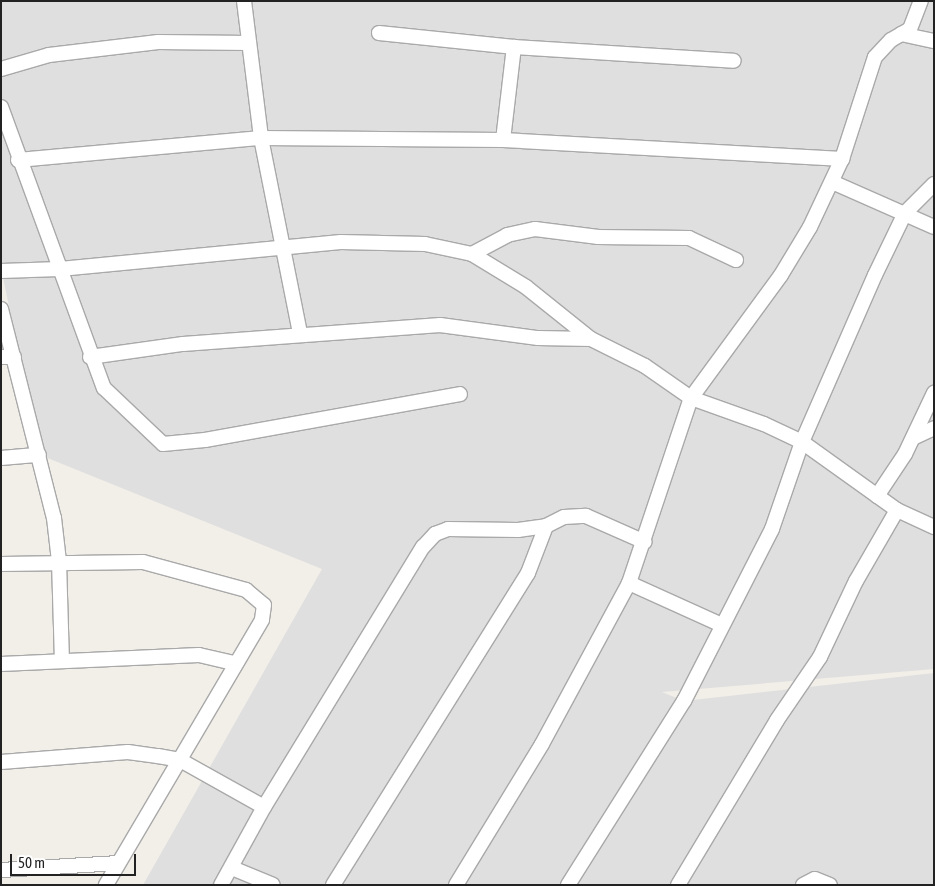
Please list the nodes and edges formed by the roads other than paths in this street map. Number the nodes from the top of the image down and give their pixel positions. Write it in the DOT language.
graph roads {
  1 [pos="244,1"];
  2 [pos="922,1"];
  3 [pos="378,33"];
  4 [pos="901,34"];
  5 [pos="934,41"];
  6 [pos="250,44"];
  7 [pos="514,47"];
  8 [pos="734,61"];
  9 [pos="1,69"];
  10 [pos="1,106"];
  11 [pos="261,138"];
  12 [pos="503,140"];
  13 [pos="842,159"];
  14 [pos="18,160"];
  15 [pos="832,182"];
  16 [pos="934,184"];
  17 [pos="905,213"];
  18 [pos="934,227"];
  19 [pos="280,247"];
  20 [pos="472,254"];
  21 [pos="736,260"];
  22 [pos="60,269"];
  23 [pos="1,271"];
  24 [pos="1,309"];
  25 [pos="300,334"];
  26 [pos="591,339"];
  27 [pos="8,357"];
  28 [pos="90,357"];
  29 [pos="934,393"];
  30 [pos="460,394"];
  31 [pos="691,398"];
  32 [pos="934,428"];
  33 [pos="914,438"];
  34 [pos="802,442"];
  35 [pos="39,455"];
  36 [pos="1,458"];
  37 [pos="877,496"];
  38 [pos="897,510"];
  39 [pos="546,526"];
  40 [pos="934,527"];
  41 [pos="645,542"];
  42 [pos="59,561"];
  43 [pos="1,564"];
  44 [pos="629,583"];
  45 [pos="720,624"];
  46 [pos="62,660"];
  47 [pos="234,663"];
  48 [pos="1,664"];
  49 [pos="180,760"];
  50 [pos="1,762"];
  51 [pos="264,807"];
  52 [pos="118,863"];
  53 [pos="232,868"];
  54 [pos="1,870"];
  55 [pos="106,885"];
  56 [pos="221,885"];
  57 [pos="273,885"];
  58 [pos="333,885"];
  59 [pos="456,885"];
  60 [pos="568,885"];
  61 [pos="678,885"];
  62 [pos="803,885"];
  63 [pos="830,885"];
  1 -- 6 [label="street"];
  2 -- 4 [label="street"];
  3 -- 7 [label="street"];
  4 -- 5 [label="street"];
  4 -- 13 [label="street"];
  6 -- 9 [label="street"];
  6 -- 11 [label="street"];
  7 -- 8 [label="street"];
  7 -- 12 [label="street"];
  10 -- 14 [label="street"];
  11 -- 12 [label="street"];
  11 -- 14 [label="street"];
  11 -- 19 [label="street"];
  12 -- 13 [label="street"];
  13 -- 15 [label="street"];
  14 -- 22 [label="street"];
  15 -- 17 [label="street"];
  15 -- 31 [label="street"];
  16 -- 17 [label="street"];
  17 -- 18 [label="street"];
  17 -- 34 [label="street"];
  19 -- 20 [label="street"];
  19 -- 22 [label="street"];
  19 -- 25 [label="street"];
  20 -- 21 [label="street"];
  20 -- 26 [label="street"];
  22 -- 23 [label="street"];
  22 -- 28 [label="street"];
  24 -- 27 [label="street"];
  25 -- 26 [label="street"];
  25 -- 28 [label="street"];
  26 -- 31 [label="street"];
  27 -- 35 [label="street"];
  28 -- 30 [label="street"];
  29 -- 33 [label="street"];
  31 -- 34 [label="street"];
  31 -- 41 [label="street"];
  32 -- 33 [label="street"];
  33 -- 37 [label="street"];
  34 -- 37 [label="street"];
  34 -- 45 [label="street"];
  35 -- 36 [label="street"];
  35 -- 42 [label="street"];
  37 -- 38 [label="street"];
  38 -- 40 [label="street"];
  38 -- 61 [label="street"];
  39 -- 41 [label="street"];
  39 -- 51 [label="street"];
  39 -- 58 [label="street"];
  41 -- 44 [label="street"];
  42 -- 43 [label="street"];
  42 -- 46 [label="street"];
  42 -- 47 [label="street"];
  44 -- 45 [label="street"];
  44 -- 59 [label="street"];
  45 -- 60 [label="street"];
  46 -- 47 [label="street"];
  46 -- 48 [label="street"];
  47 -- 49 [label="street"];
  49 -- 50 [label="street"];
  49 -- 51 [label="street"];
  49 -- 52 [label="street"];
  51 -- 53 [label="street"];
  52 -- 54 [label="street"];
  52 -- 55 [label="street"];
  53 -- 56 [label="street"];
  53 -- 57 [label="street"];
  62 -- 63 [label="street"];
}
